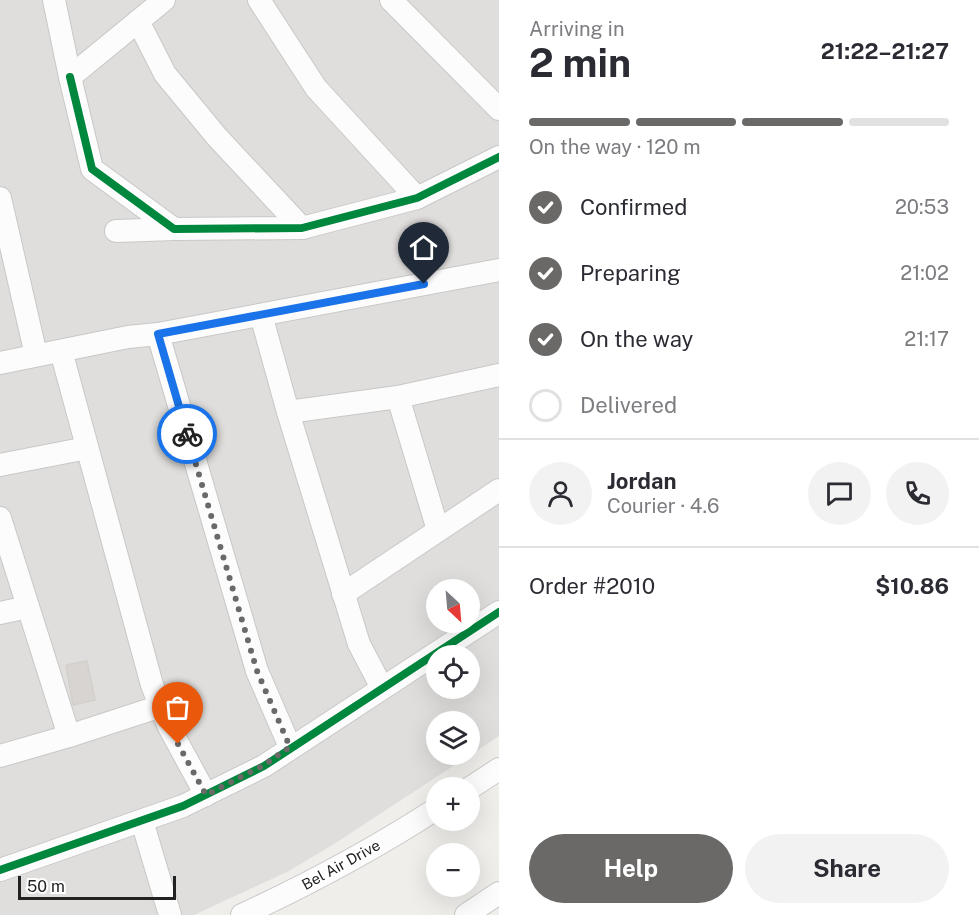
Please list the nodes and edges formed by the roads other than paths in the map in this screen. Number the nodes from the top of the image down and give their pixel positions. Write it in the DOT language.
graph roads {
  1 [pos="54,0"];
  2 [pos="164,0"];
  3 [pos="259,0"];
  4 [pos="391,0"];
  5 [pos="138,21"];
  6 [pos="70,77"];
  7 [pos="499,109"];
  8 [pos="499,158"];
  9 [pos="0,198"];
  10 [pos="417,198"];
  11 [pos="302,228"];
  12 [pos="174,229"];
  13 [pos="116,231"];
  14 [pos="7,254"];
  15 [pos="499,270"];
  16 [pos="261,315"];
  17 [pos="158,334"];
  18 [pos="61,351"];
  19 [pos="36,356"];
  20 [pos="0,363"];
  21 [pos="499,375"];
  22 [pos="398,397"];
  23 [pos="288,412"];
  24 [pos="87,448"];
  25 [pos="0,465"];
  26 [pos="499,490"];
  27 [pos="0,518"];
  28 [pos="438,530"];
  29 [pos="343,594"];
  30 [pos="28,607"];
  31 [pos="499,612"];
  32 [pos="0,613"];
  33 [pos="382,688"];
  34 [pos="161,706"];
  35 [pos="69,736"];
  36 [pos="290,747"];
  37 [pos="0,756"];
  38 [pos="499,769"];
  39 [pos="480,781"];
  40 [pos="206,795"];
  41 [pos="426,815"];
  42 [pos="142,821"];
  43 [pos="0,870"];
  44 [pos="499,893"];
  45 [pos="170,915"];
  46 [pos="242,915"];
  47 [pos="466,915"];
  1 -- 6 [label="street"];
  2 -- 5 [label="street"];
  3 -- 10 [label="street"];
  4 -- 7 [label="street"];
  5 -- 6 [label="street"];
  5 -- 11 [label="street"];
  6 -- 12 [label="street"];
  8 -- 10 [label="street"];
  9 -- 14 [label="street"];
  10 -- 11 [label="street"];
  11 -- 12 [label="street"];
  12 -- 13 [label="street"];
  14 -- 19 [label="street"];
  15 -- 16 [label="street"];
  16 -- 17 [label="street"];
  16 -- 23 [label="street"];
  17 -- 18 [label="street"];
  17 -- 36 [label="street"];
  18 -- 19 [label="street"];
  18 -- 24 [label="street"];
  19 -- 20 [label="street"];
  21 -- 22 [label="street"];
  22 -- 23 [label="street"];
  22 -- 28 [label="street"];
  23 -- 29 [label="street"];
  24 -- 25 [label="street"];
  24 -- 34 [label="street"];
  26 -- 28 [label="street"];
  27 -- 30 [label="street"];
  28 -- 29 [label="street"];
  29 -- 33 [label="street"];
  30 -- 32 [label="street"];
  30 -- 35 [label="street"];
  31 -- 33 [label="street"];
  33 -- 36 [label="street"];
  34 -- 35 [label="street"];
  34 -- 40 [label="street"];
  35 -- 37 [label="street"];
  36 -- 40 [label="street"];
  38 -- 39 [label="street"];
  40 -- 42 [label="street"];
  41 -- 46 [label="street, Bel Air Drive"];
  42 -- 43 [label="street"];
  42 -- 45 [label="street"];
  44 -- 47 [label="street"];
}
